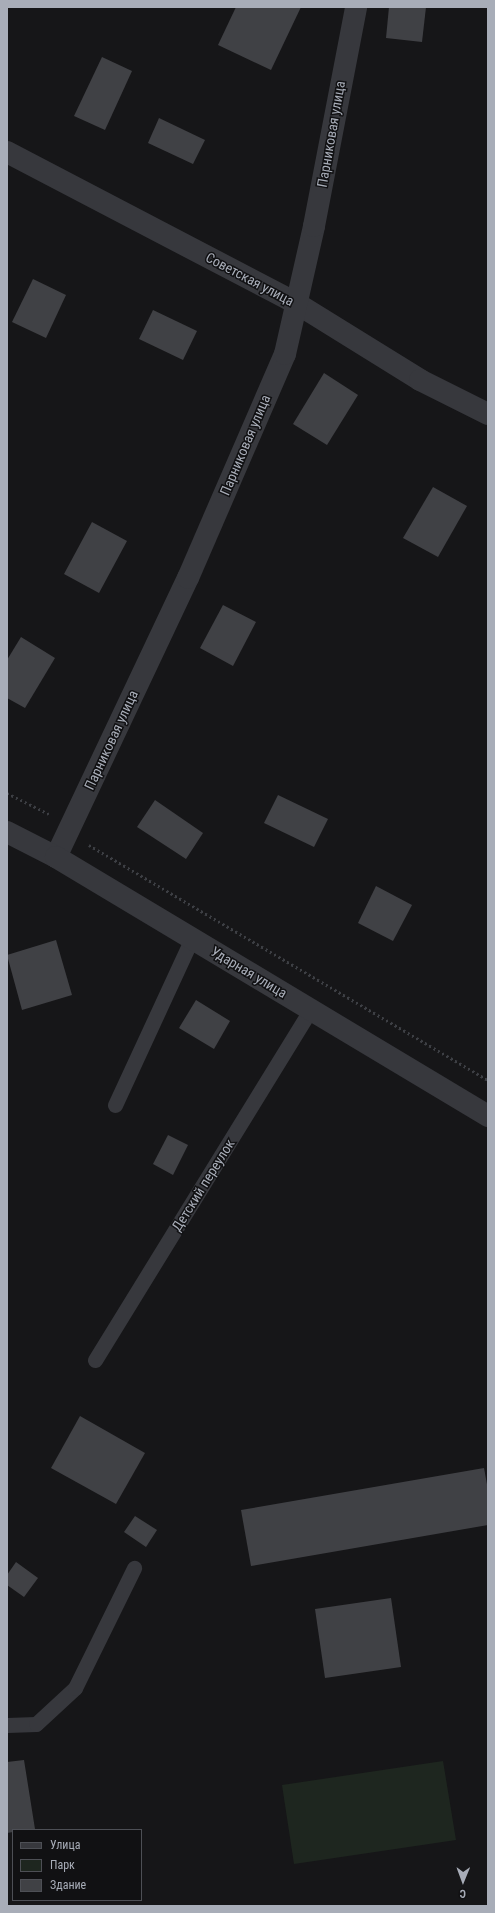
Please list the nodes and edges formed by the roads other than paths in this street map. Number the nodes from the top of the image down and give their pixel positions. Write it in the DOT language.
graph roads {
  1 [pos="356,7"];
  2 [pos="7,152"];
  3 [pos="296,303"];
  4 [pos="488,414"];
  5 [pos="7,832"];
  6 [pos="56,857"];
  7 [pos="192,938"];
  8 [pos="312,1009"];
  9 [pos="115,1105"];
  10 [pos="488,1116"];
  11 [pos="95,1360"];
  12 [pos="134,1568"];
  13 [pos="7,1725"];
  1 -- 3 [label="street, Парниковая улица"];
  2 -- 3 [label="street, Советская улица"];
  3 -- 4 [label="street, Советская улица"];
  3 -- 6 [label="street, Парниковая улица"];
  5 -- 6 [label="street, Ударная улица"];
  6 -- 7 [label="street, Ударная улица"];
  7 -- 8 [label="street, Ударная улица"];
  7 -- 9 [label="lane"];
  8 -- 10 [label="street, Ударная улица"];
  8 -- 11 [label="lane, Детский переулок"];
  12 -- 13 [label="lane"];
}
